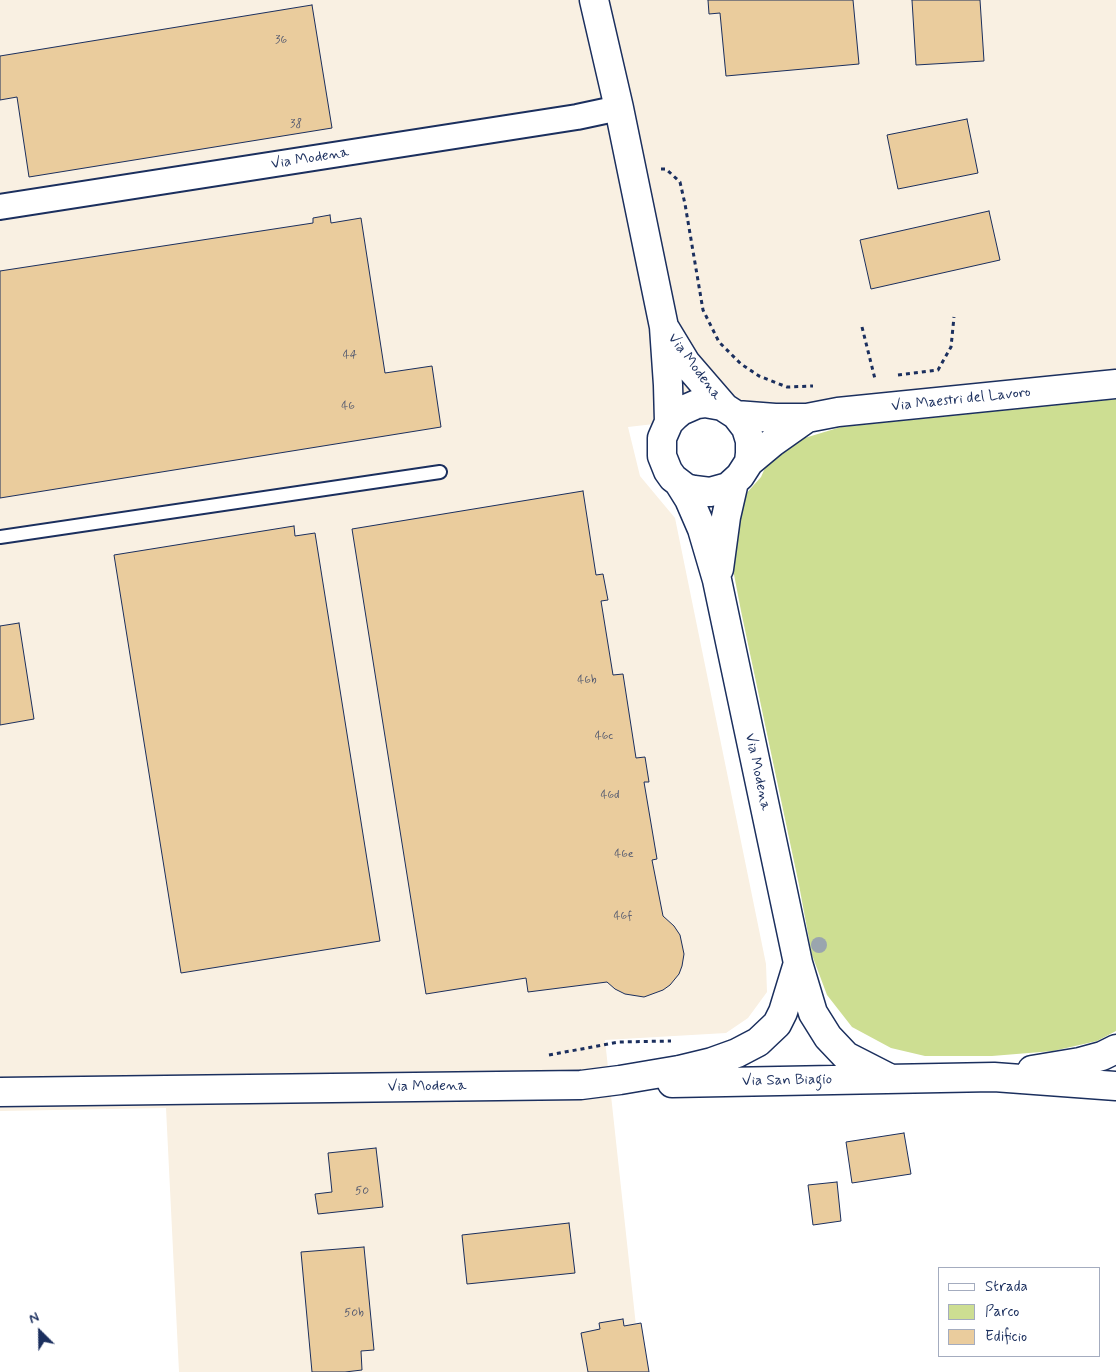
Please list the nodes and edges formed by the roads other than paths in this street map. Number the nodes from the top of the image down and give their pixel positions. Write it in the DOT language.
graph roads {
  1 [pos="594,0"];
  2 [pos="619,108"];
  3 [pos="0,207"];
  4 [pos="664,327"];
  5 [pos="1116,384"];
  6 [pos="730,411"];
  7 [pos="807,418"];
  8 [pos="669,422"];
  9 [pos="440,472"];
  10 [pos="741,472"];
  11 [pos="679,483"];
  12 [pos="0,537"];
  13 [pos="717,580"];
  14 [pos="798,963"];
  15 [pos="1116,1049"];
  16 [pos="994,1077"];
  17 [pos="891,1079"];
  18 [pos="580,1085"];
  19 [pos="1116,1086"];
  20 [pos="0,1092"];
  1 -- 2 [label="street, Via Modena"];
  2 -- 3 [label="street, Via Modena"];
  2 -- 4 [label="street, Via Modena"];
  4 -- 6 [label="street, Via Modena"];
  4 -- 8 [label="street, Via Modena"];
  5 -- 7 [label="street, Via Maestri del Lavoro"];
  6 -- 7 [label="street, Via Maestri del Lavoro"];
  6 -- 8 [label="street, Via Modena"];
  6 -- 10 [label="street, Via Modena"];
  7 -- 10 [label="street, Via Maestri del Lavoro"];
  8 -- 11 [label="street, Via Modena"];
  9 -- 12 [label="lane"];
  10 -- 11 [label="street"];
  10 -- 13 [label="street, Via Modena"];
  11 -- 13 [label="street, Via Modena"];
  13 -- 14 [label="street, Via Modena"];
  14 -- 17 [label="street, Via Modena"];
  14 -- 18 [label="street, Via Modena"];
  15 -- 16 [label="street, Via San Biagio"];
  16 -- 17 [label="street, Via San Biagio"];
  16 -- 19 [label="street, Via San Biagio"];
  17 -- 18 [label="street, Via San Biagio"];
  18 -- 20 [label="street, Via Modena"];
}
